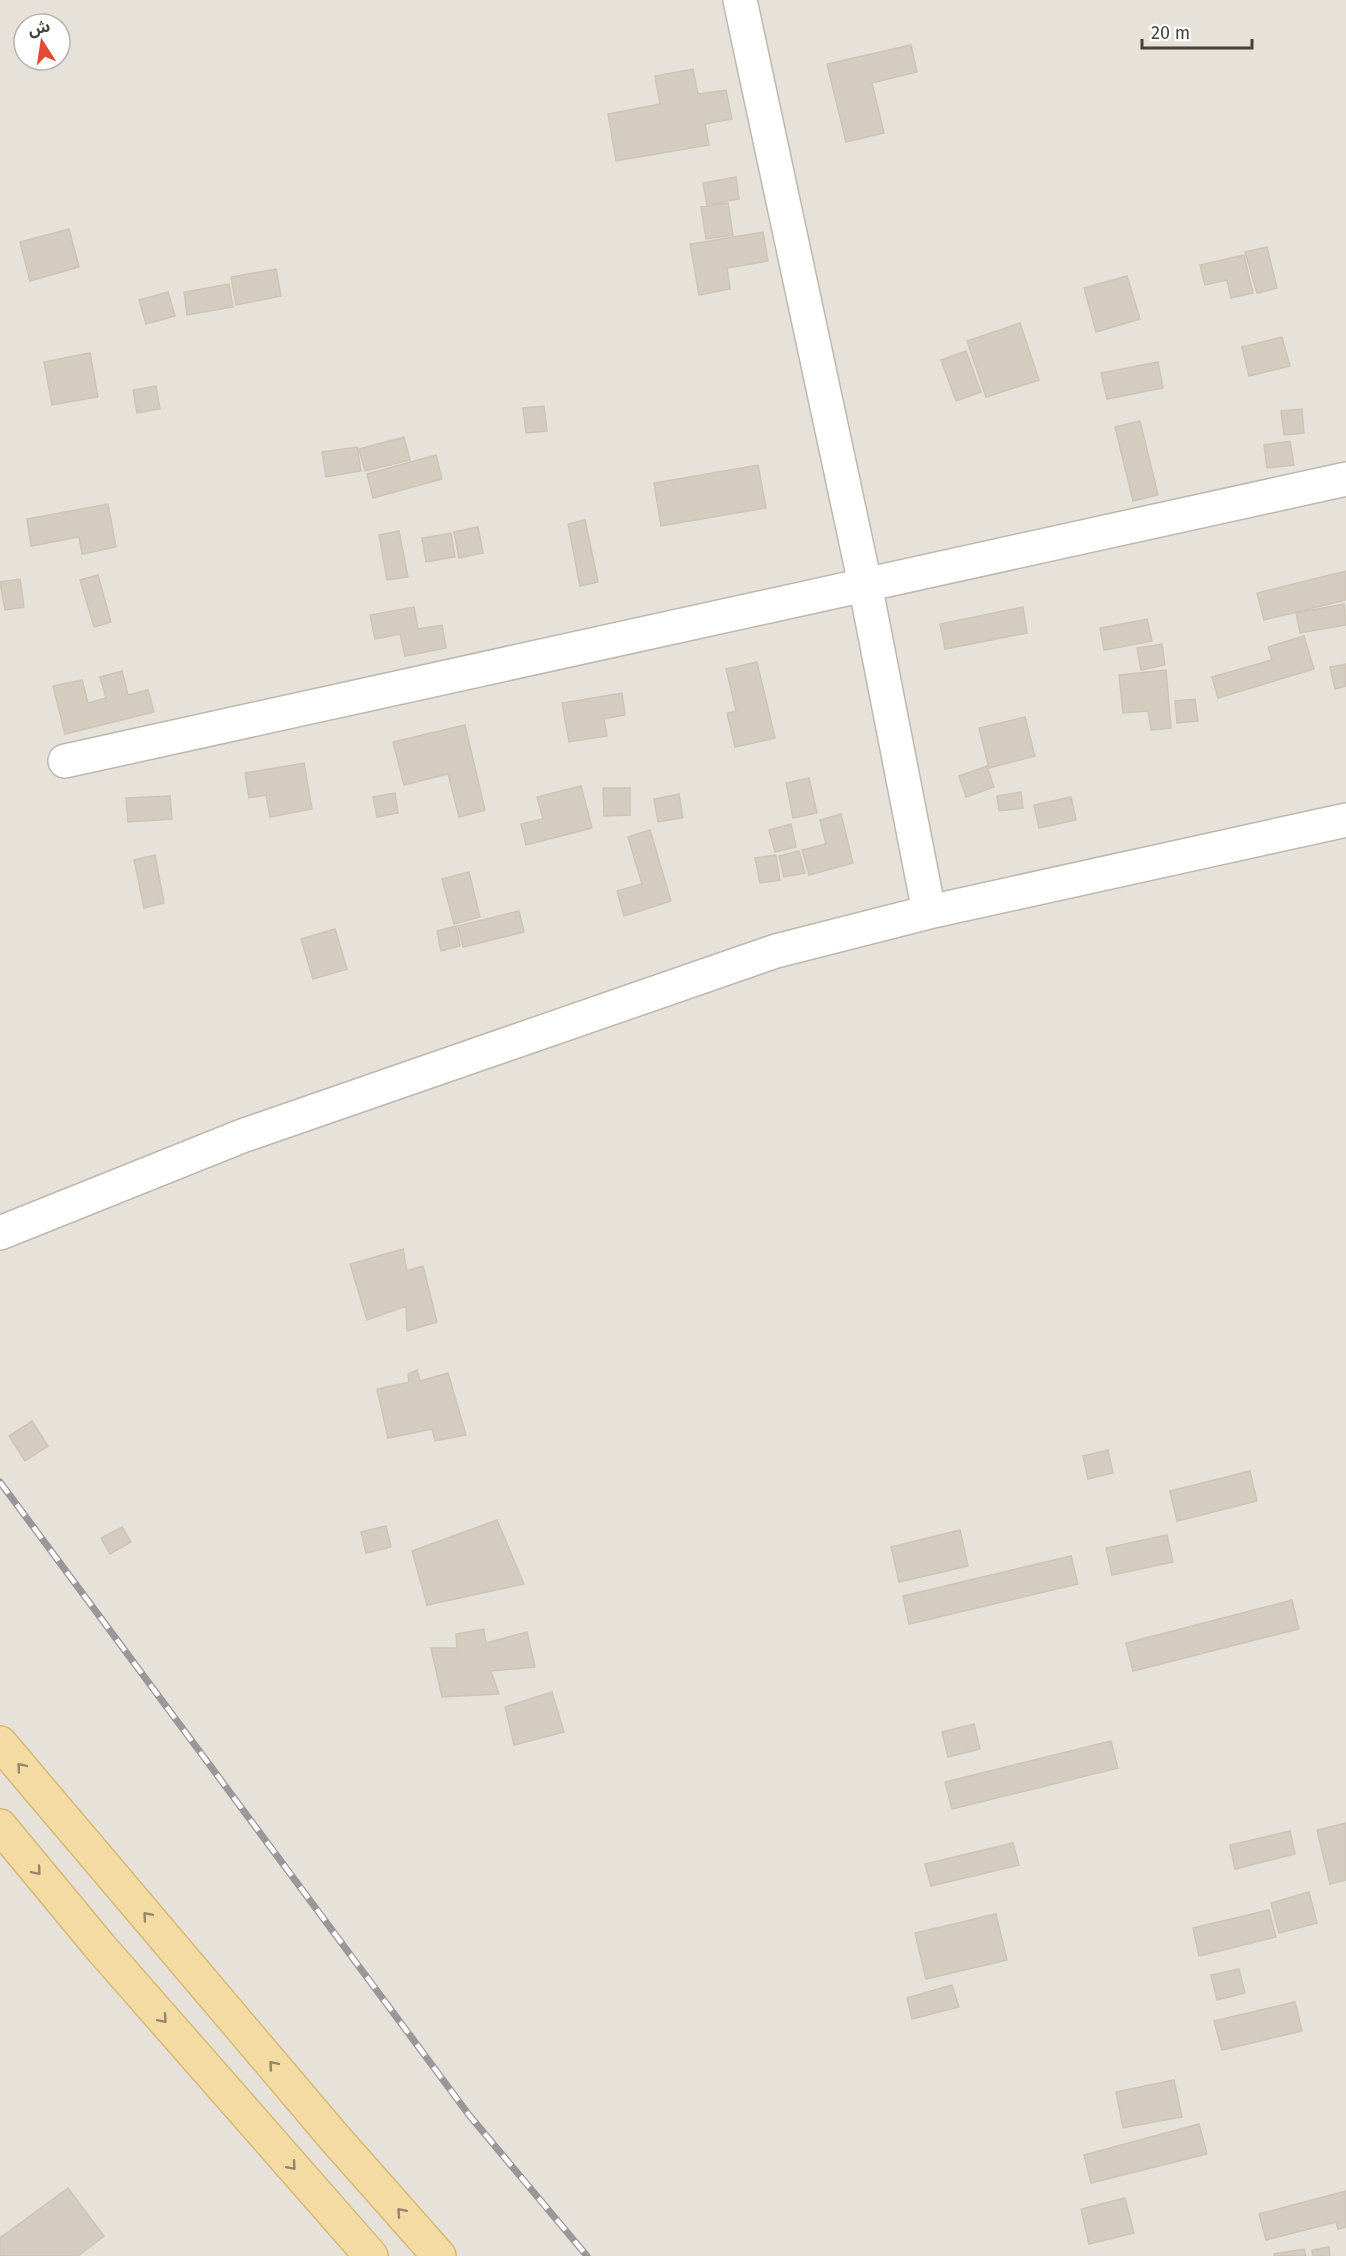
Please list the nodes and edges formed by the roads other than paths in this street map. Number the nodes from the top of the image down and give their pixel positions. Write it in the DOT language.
graph roads {
  1 [pos="740,0"];
  2 [pos="1346,479"];
  3 [pos="865,584"];
  4 [pos="65,761"];
  5 [pos="1346,820"];
  6 [pos="929,912"];
  7 [pos="0,1233"];
  8 [pos="0,1743"];
  9 [pos="0,1826"];
  10 [pos="371,2256"];
  11 [pos="440,2256"];
  1 -- 3 [label="street"];
  2 -- 3 [label="street"];
  3 -- 4 [label="street"];
  3 -- 6 [label="street"];
  5 -- 6 [label="street"];
  6 -- 7 [label="street"];
  11 -- 8 [label="main road, one-way"];
  9 -- 10 [label="main road, one-way"];
}
